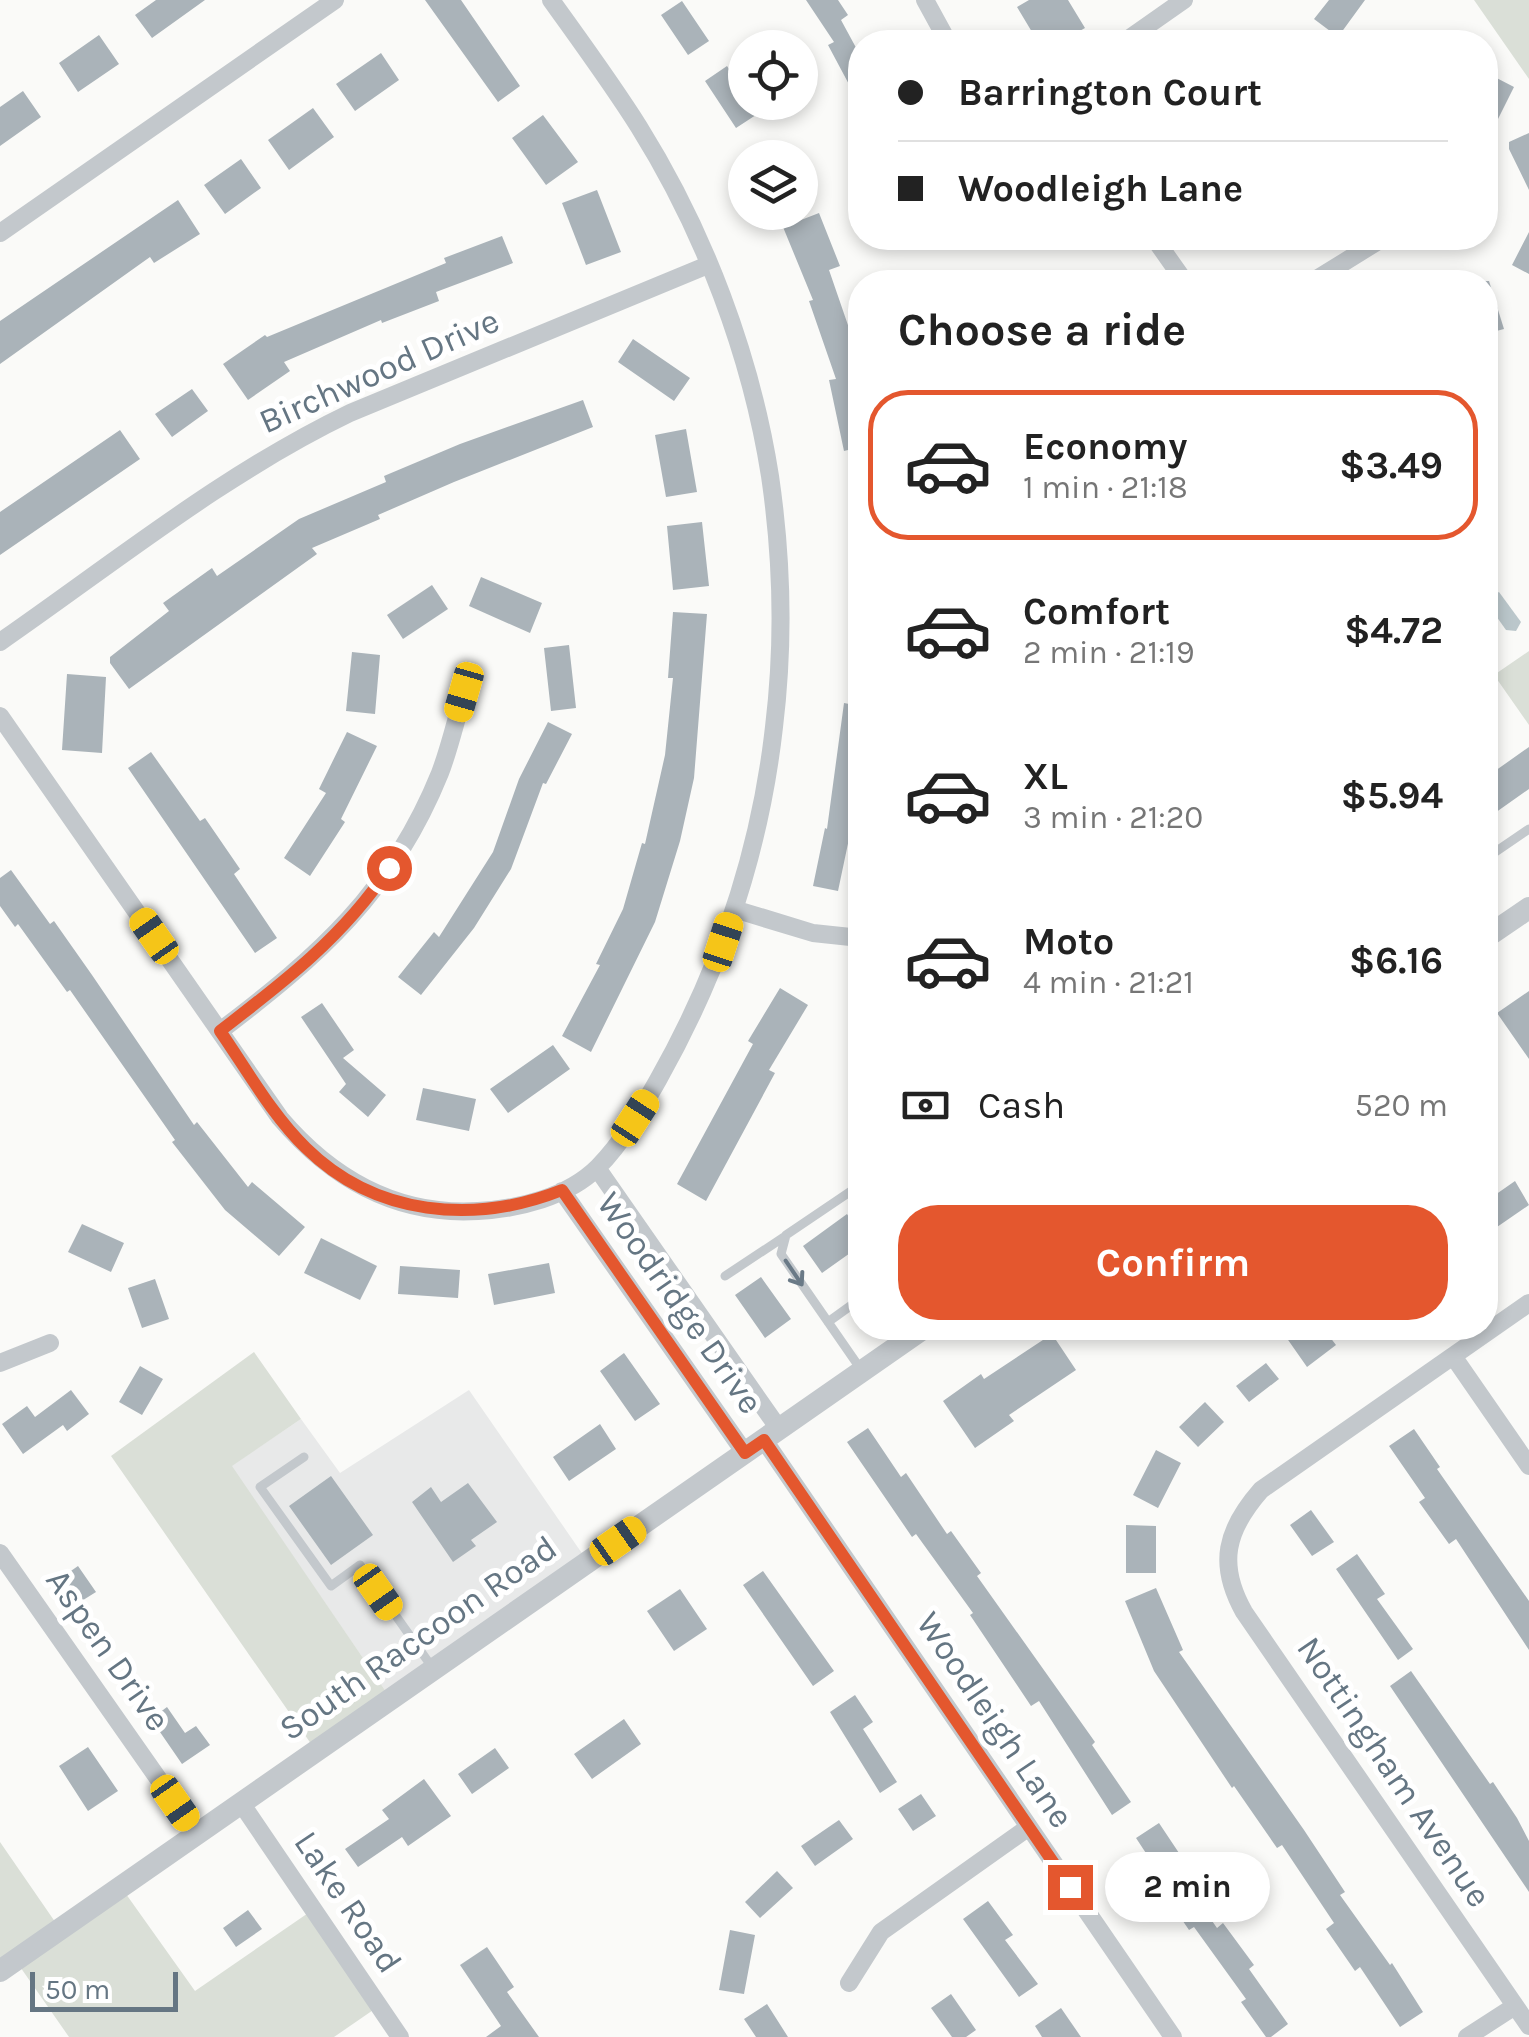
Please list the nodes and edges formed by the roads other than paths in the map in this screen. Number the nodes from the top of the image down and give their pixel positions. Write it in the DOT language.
graph roads {
  1 [pos="334,0"];
  2 [pos="551,0"];
  3 [pos="925,0"];
  4 [pos="1184,0"];
  5 [pos="941,30"];
  6 [pos="1141,30"];
  7 [pos="0,233"];
  8 [pos="1364,250"];
  9 [pos="708,265"];
  10 [pos="1331,270"];
  11 [pos="0,642"];
  12 [pos="464,692"];
  13 [pos="0,716"];
  14 [pos="1529,828"];
  15 [pos="1498,850"];
  16 [pos="1529,908"];
  17 [pos="734,909"];
  18 [pos="1498,929"];
  19 [pos="848,937"];
  20 [pos="220,1031"];
  21 [pos="596,1168"];
  22 [pos="562,1190"];
  23 [pos="848,1193"];
  24 [pos="786,1235"];
  25 [pos="726,1276"];
  26 [pos="1529,1302"];
  27 [pos="848,1308"];
  28 [pos="828,1322"];
  29 [pos="1498,1324"];
  30 [pos="907,1340"];
  31 [pos="1476,1340"];
  32 [pos="50,1343"];
  33 [pos="1453,1356"];
  34 [pos="0,1363"];
  35 [pos="862,1371"];
  36 [pos="763,1441"];
  37 [pos="304,1457"];
  38 [pos="1529,1466"];
  39 [pos="0,1553"];
  40 [pos="434,1670"];
  41 [pos="242,1803"];
  42 [pos="1029,1827"];
  43 [pos="197,1834"];
  44 [pos="0,1971"];
  45 [pos="849,1982"];
  46 [pos="1515,2006"];
  47 [pos="1529,2026"];
  48 [pos="400,2037"];
  49 [pos="1173,2037"];
  50 [pos="1467,2037"];
  1 -- 7 [label="street"];
  2 -- 9 [label="street, Woodridge Drive"];
  3 -- 5 [label="street"];
  4 -- 6 [label="street"];
  8 -- 10 [label="street"];
  9 -- 11 [label="street, Birchwood Drive"];
  9 -- 17 [label="street, Woodridge Drive"];
  12 -- 20 [label="street"];
  13 -- 20 [label="street"];
  14 -- 15 [label="lane"];
  16 -- 18 [label="street"];
  17 -- 19 [label="street"];
  17 -- 21 [label="street, Woodridge Drive"];
  20 -- 22 [label="street"];
  21 -- 22 [label="street"];
  21 -- 36 [label="street, Woodridge Drive"];
  22 -- 36 [label="street, Woodridge Drive"];
  23 -- 24 [label="lane"];
  24 -- 25 [label="lane"];
  24 -- 28 [label="lane, one-way"];
  26 -- 29 [label="street"];
  27 -- 28 [label="lane"];
  28 -- 35 [label="lane"];
  30 -- 35 [label="street, South Raccoon Road"];
  31 -- 33 [label="street"];
  32 -- 34 [label="street"];
  33 -- 38 [label="street"];
  33 -- 46 [label="street, Nottingham Avenue"];
  35 -- 36 [label="street, South Raccoon Road"];
  36 -- 40 [label="street, South Raccoon Road"];
  36 -- 42 [label="street, Woodleigh Lane"];
  37 -- 40 [label="lane"];
  39 -- 43 [label="street, Aspen Drive"];
  40 -- 41 [label="street, South Raccoon Road"];
  41 -- 43 [label="street, South Raccoon Road"];
  41 -- 48 [label="street, Lake Road"];
  42 -- 45 [label="street"];
  42 -- 49 [label="street, Woodleigh Lane"];
  43 -- 44 [label="street, South Raccoon Road"];
  46 -- 47 [label="street, Nottingham Avenue"];
  46 -- 50 [label="street"];
}
